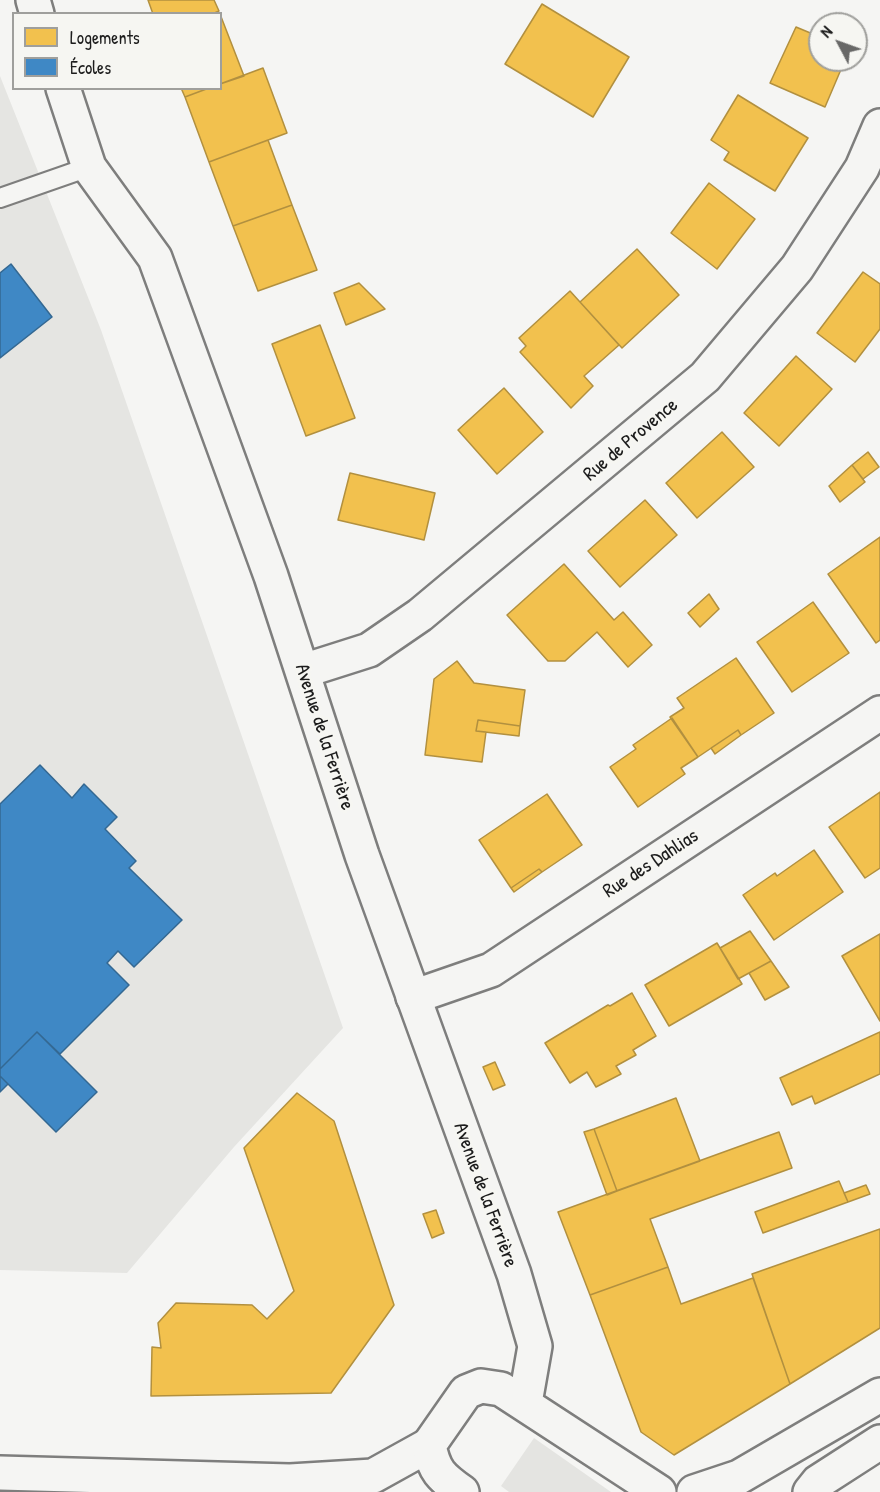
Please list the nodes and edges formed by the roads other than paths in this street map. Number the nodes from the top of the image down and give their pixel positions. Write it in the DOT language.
graph roads {
  1 [pos="64,90"];
  2 [pos="880,126"];
  3 [pos="89,167"];
  4 [pos="0,198"];
  5 [pos="303,671"];
  6 [pos="880,713"];
  7 [pos="413,997"];
  8 [pos="880,1395"];
  9 [pos="525,1403"];
  10 [pos="880,1442"];
  11 [pos="429,1445"];
  12 [pos="0,1473"];
  13 [pos="462,1492"];
  14 [pos="659,1492"];
  15 [pos="694,1492"];
  16 [pos="810,1492"];
  1 -- 3 [label="street, Avenue de la Ferrière"];
  2 -- 5 [label="street, Rue de Provence"];
  3 -- 4 [label="lane"];
  3 -- 5 [label="street, Avenue de la Ferrière"];
  5 -- 7 [label="street, Avenue de la Ferrière"];
  6 -- 7 [label="street, Rue des Dahlias"];
  7 -- 9 [label="street, Avenue de la Ferrière"];
  8 -- 15 [label="street"];
  9 -- 11 [label="street"];
  9 -- 14 [label="street"];
  10 -- 16 [label="street"];
  11 -- 12 [label="street"];
  11 -- 13 [label="street"];
}
